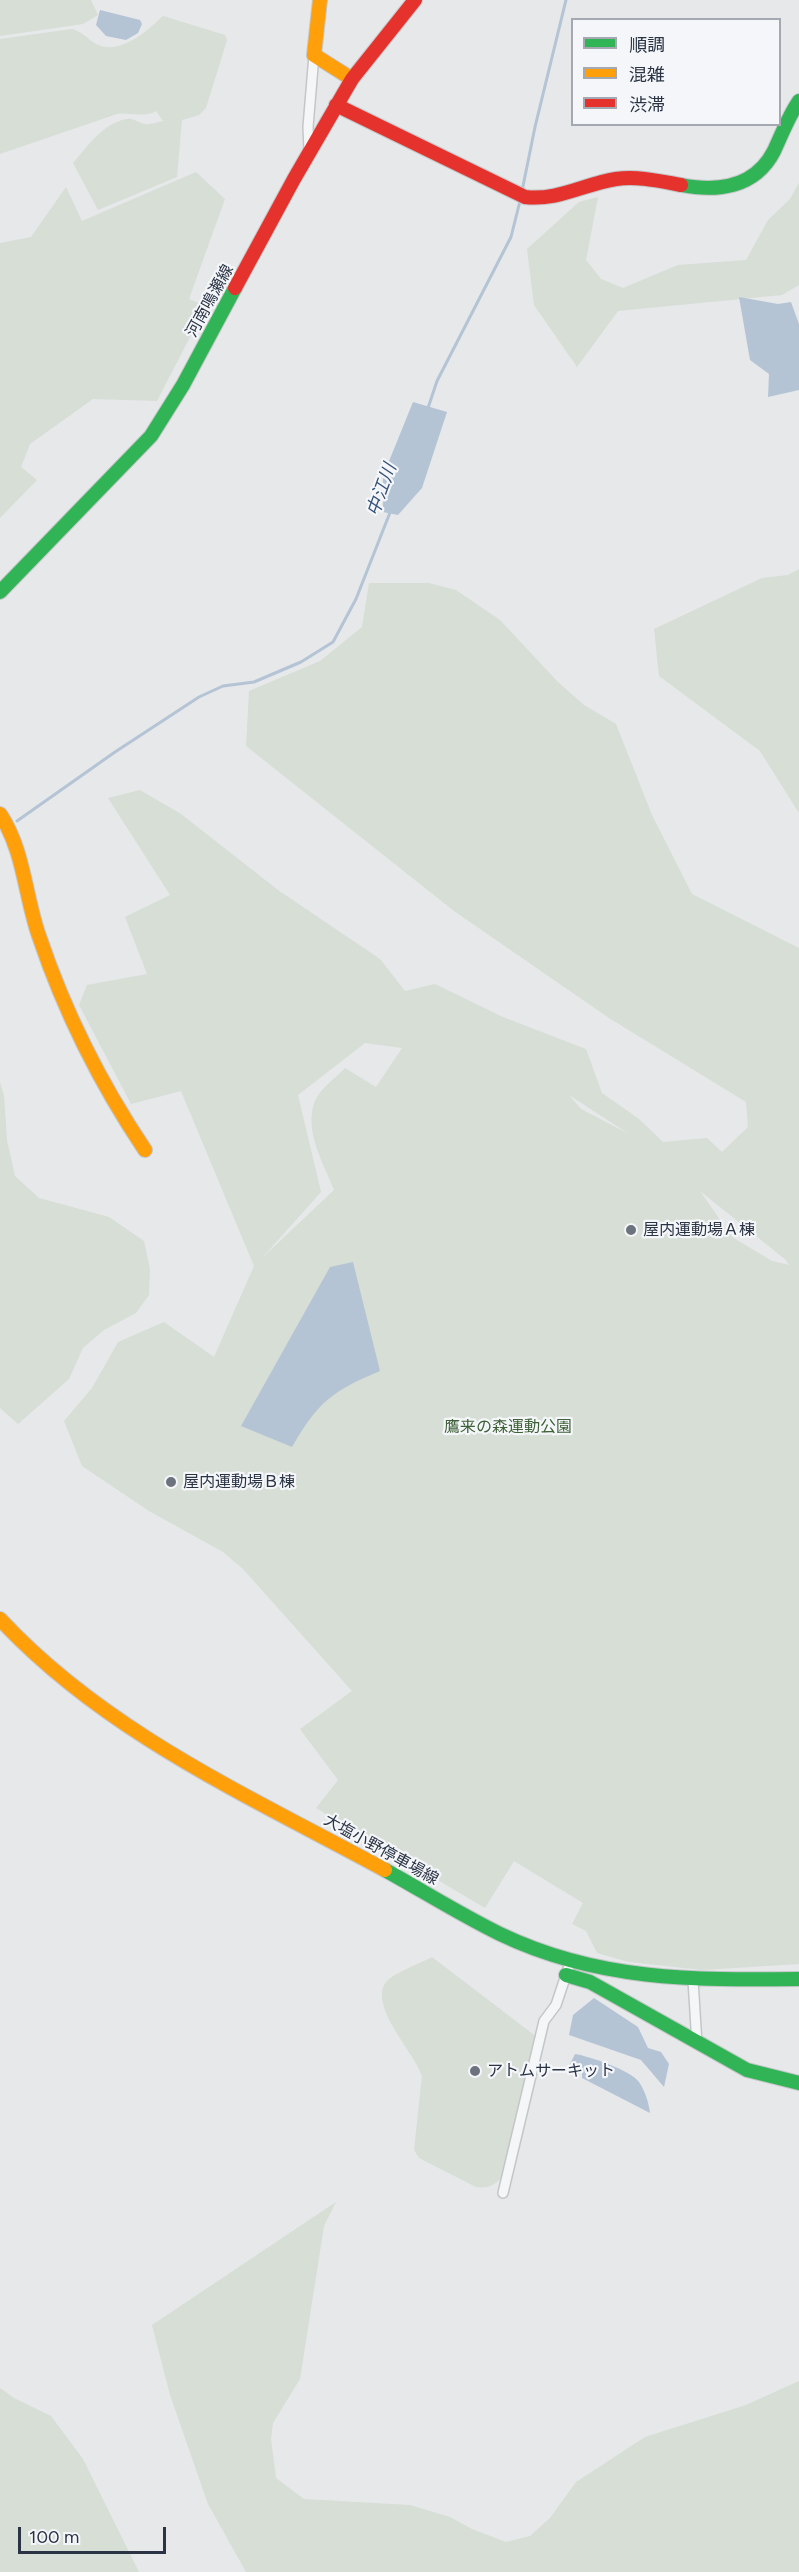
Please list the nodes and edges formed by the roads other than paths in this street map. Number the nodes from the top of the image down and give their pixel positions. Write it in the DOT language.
graph roads {
  1 [pos="320,0"];
  2 [pos="415,0"];
  3 [pos="314,55"];
  4 [pos="352,79"];
  5 [pos="799,101"];
  6 [pos="336,105"];
  7 [pos="309,152"];
  8 [pos="0,592"];
  9 [pos="0,814"];
  10 [pos="145,1150"];
  11 [pos="0,1618"];
  12 [pos="571,1960"];
  13 [pos="566,1975"];
  14 [pos="799,1979"];
  15 [pos="693,1980"];
  16 [pos="697,2044"];
  17 [pos="799,2083"];
  18 [pos="503,2193"];
  1 -- 3 [label="main road"];
  2 -- 4 [label="main road, 河南鳴瀬線"];
  3 -- 4 [label="main road"];
  3 -- 7 [label="street"];
  4 -- 6 [label="main road, 河南鳴瀬線"];
  5 -- 6 [label="main road"];
  6 -- 7 [label="main road, 河南鳴瀬線"];
  7 -- 8 [label="main road, 河南鳴瀬線"];
  9 -- 10 [label="main road"];
  11 -- 12 [label="main road, 大塩小野停車場線"];
  12 -- 13 [label="street"];
  12 -- 15 [label="main road, 大塩小野停車場線"];
  13 -- 16 [label="main road"];
  13 -- 18 [label="street"];
  14 -- 15 [label="main road, 大塩小野停車場線"];
  15 -- 16 [label="street"];
  16 -- 17 [label="main road"];
}
